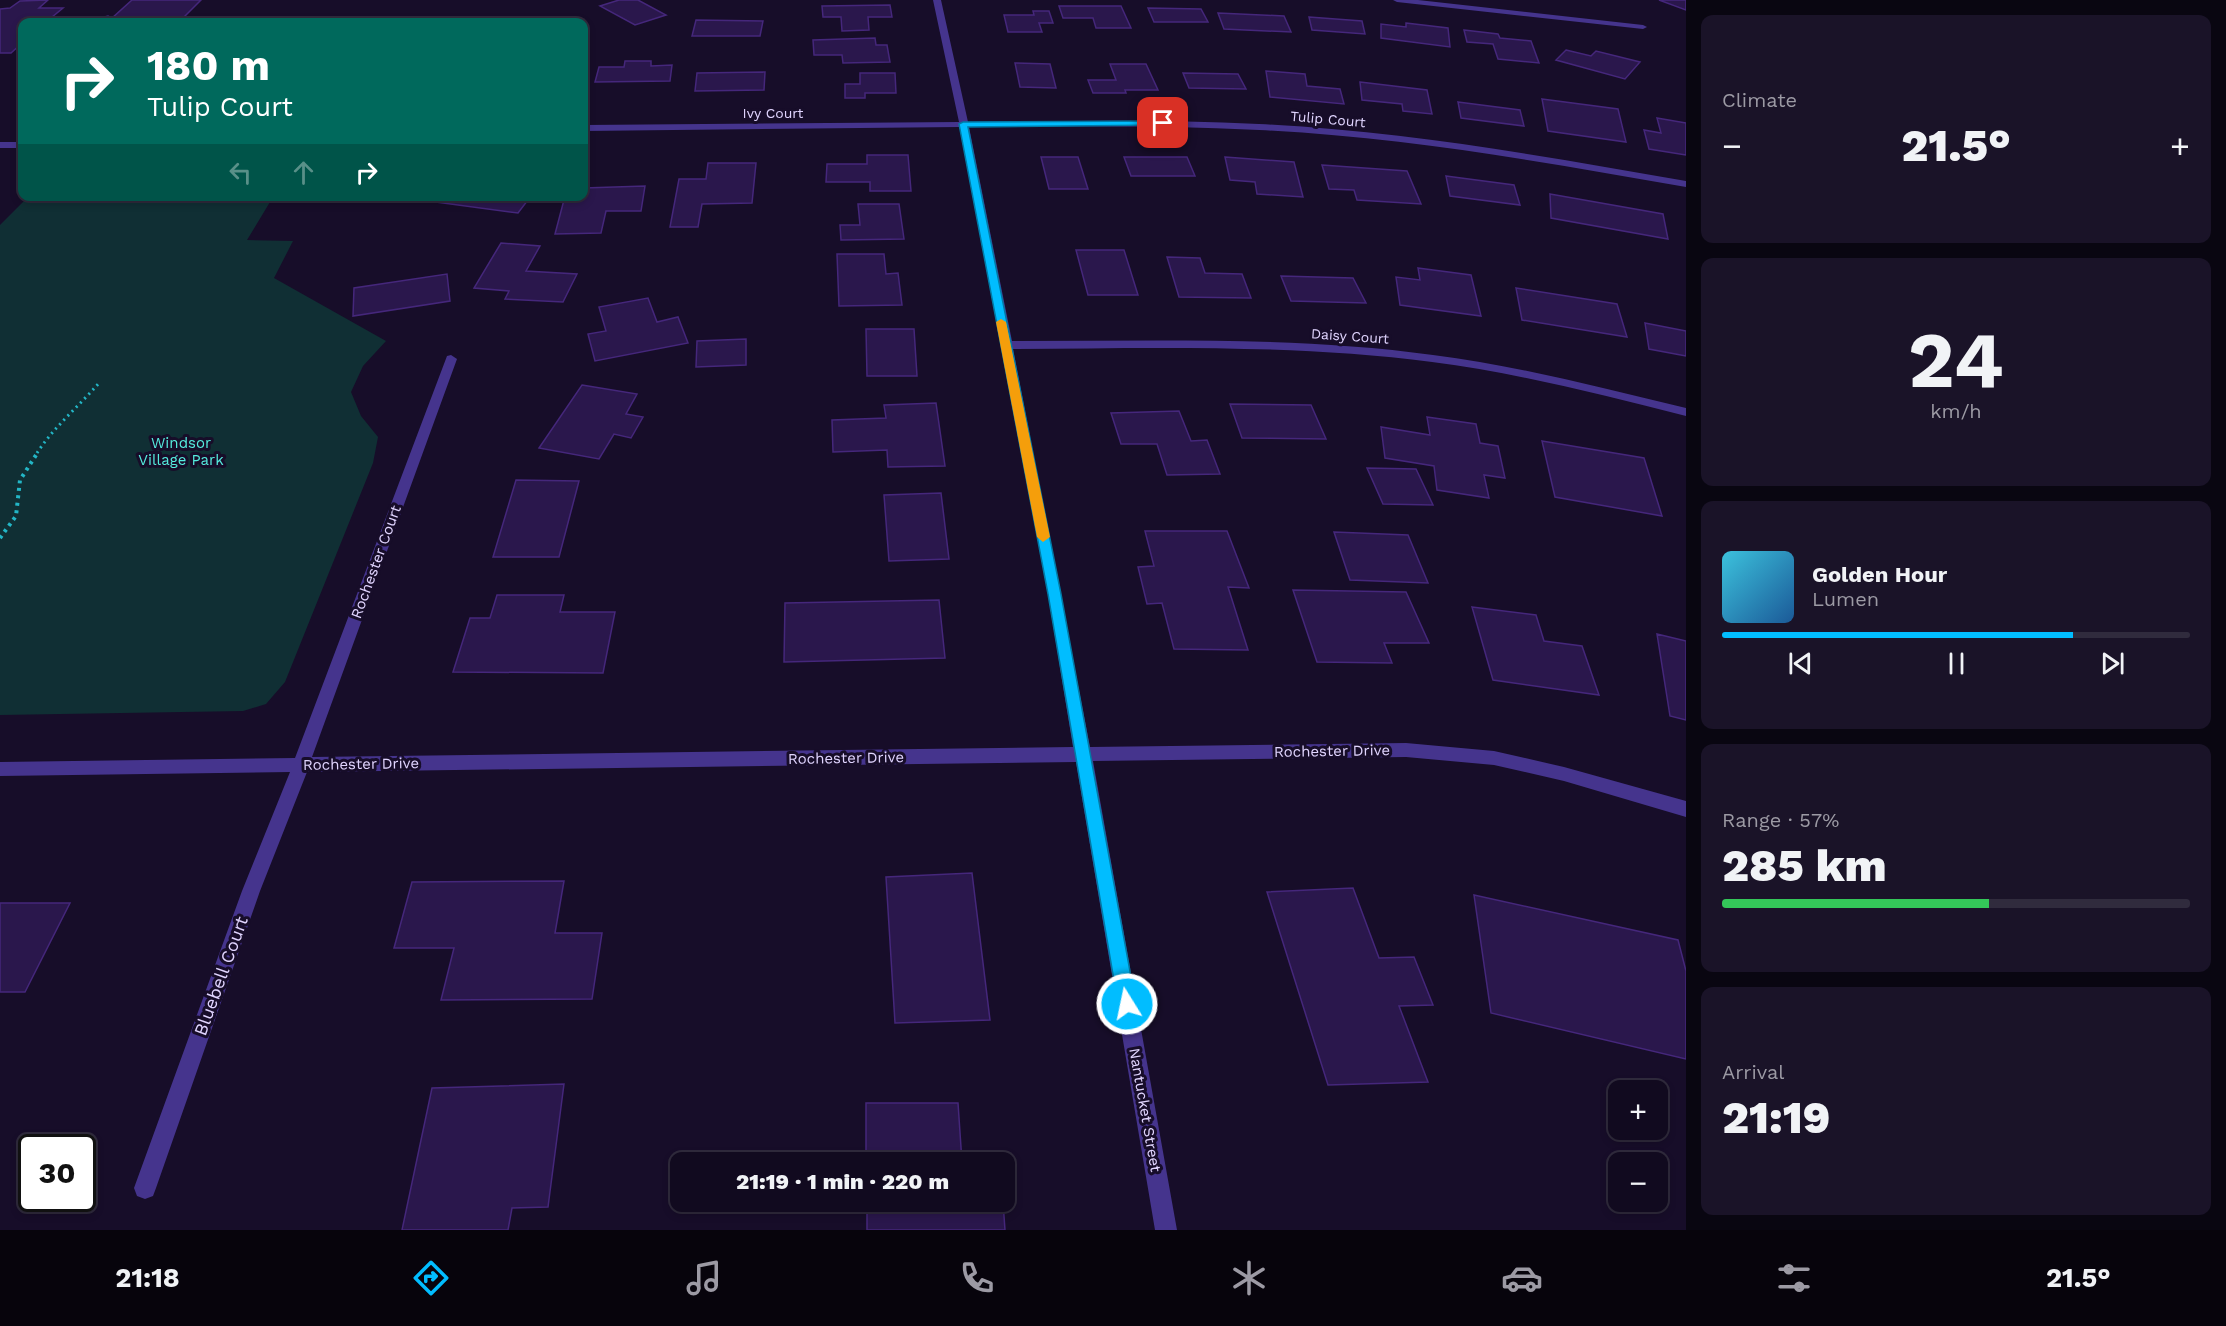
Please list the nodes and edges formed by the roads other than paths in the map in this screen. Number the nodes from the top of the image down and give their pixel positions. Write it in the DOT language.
graph roads {
  1 [pos="938,0"];
  2 [pos="1398,0"];
  3 [pos="1643,27"];
  4 [pos="963,124"];
  5 [pos="588,128"];
  6 [pos="18,144"];
  7 [pos="0,145"];
  8 [pos="1686,184"];
  9 [pos="1005,345"];
  10 [pos="452,359"];
  11 [pos="1686,412"];
  12 [pos="1083,754"];
  13 [pos="301,765"];
  14 [pos="0,769"];
  15 [pos="1686,809"];
  16 [pos="145,1188"];
  17 [pos="1166,1230"];
  1 -- 4 [label="street, Nantucket Street"];
  2 -- 3 [label="street"];
  4 -- 5 [label="street, Ivy Court"];
  4 -- 8 [label="street, Tulip Court"];
  4 -- 9 [label="street, Nantucket Street"];
  6 -- 7 [label="street"];
  9 -- 11 [label="street, Daisy Court"];
  9 -- 12 [label="street, Nantucket Street"];
  10 -- 13 [label="street, Rochester Court"];
  12 -- 13 [label="street, Rochester Drive"];
  12 -- 15 [label="street, Rochester Drive"];
  12 -- 17 [label="street, Nantucket Street"];
  13 -- 14 [label="street, Rochester Drive"];
  13 -- 16 [label="street, Bluebell Court"];
}
